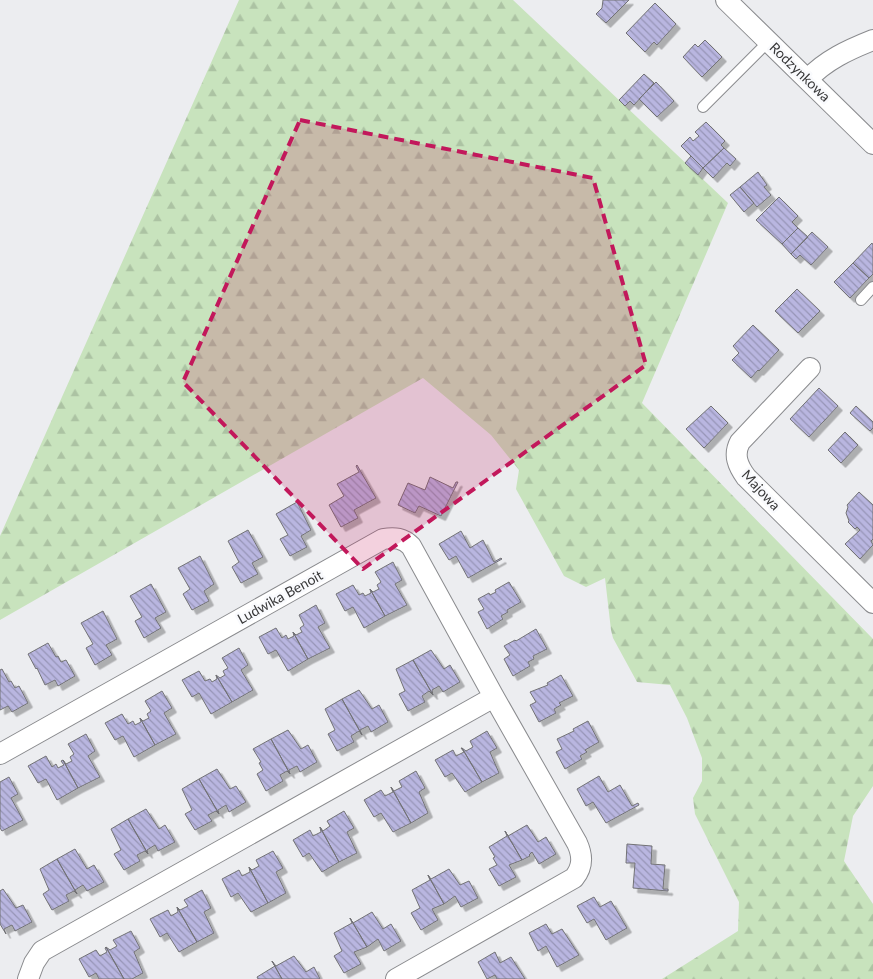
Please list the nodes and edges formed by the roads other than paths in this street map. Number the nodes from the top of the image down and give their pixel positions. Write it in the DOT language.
graph roads {
  1 [pos="726,0"];
  2 [pos="873,40"];
  3 [pos="769,41"];
  4 [pos="808,79"];
  5 [pos="703,107"];
  6 [pos="873,144"];
  7 [pos="873,287"];
  8 [pos="860,300"];
  9 [pos="810,368"];
  10 [pos="873,603"];
  11 [pos="494,697"];
  12 [pos="0,754"];
  13 [pos="28,979"];
  14 [pos="396,979"];
  1 -- 3 [label="street, Rodzynkowa"];
  2 -- 4 [label="street"];
  3 -- 4 [label="street, Rodzynkowa"];
  3 -- 5 [label="lane"];
  4 -- 6 [label="street, Rodzynkowa"];
  7 -- 8 [label="lane"];
  9 -- 10 [label="street, Majowa"];
  11 -- 12 [label="street, Ludwika Benoit"];
  11 -- 13 [label="street"];
  11 -- 14 [label="street, Ludwika Benoit"];
}
